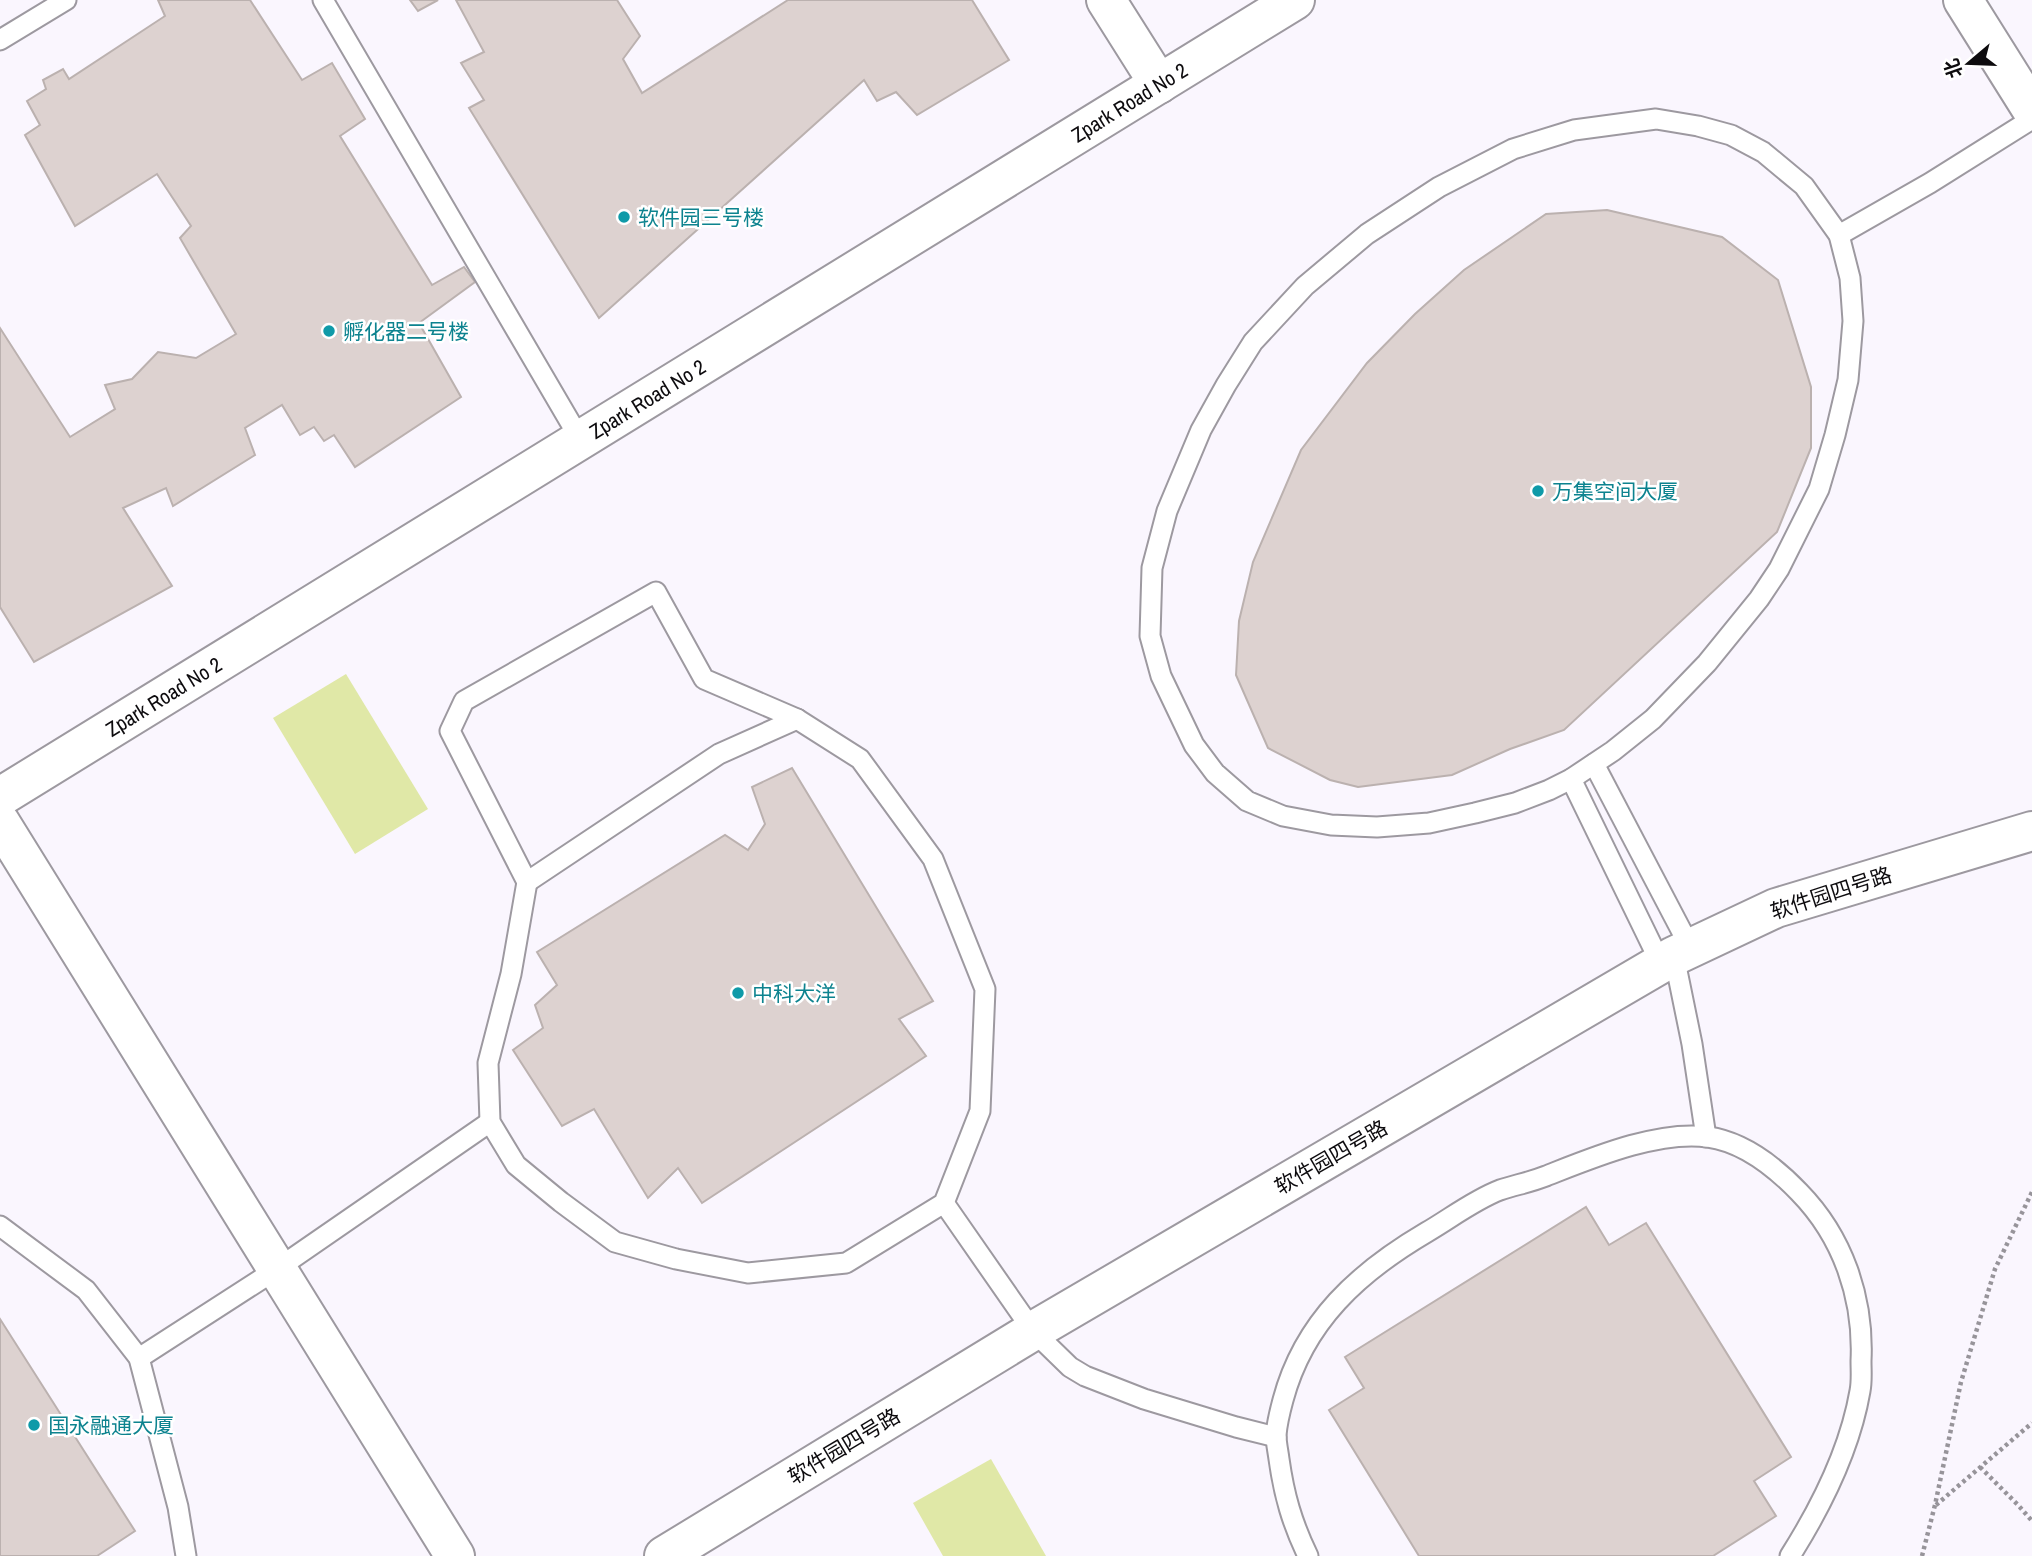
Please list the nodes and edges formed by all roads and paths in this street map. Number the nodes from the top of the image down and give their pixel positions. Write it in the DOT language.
graph roads {
  1 [pos="66,0"];
  2 [pos="323,0"];
  3 [pos="1107,0"];
  4 [pos="1295,0"];
  5 [pos="1962,0"];
  6 [pos="0,40"];
  7 [pos="1159,84"];
  8 [pos="2032,110"];
  9 [pos="2032,119"];
  10 [pos="1839,236"];
  11 [pos="580,439"];
  12 [pos="797,719"];
  13 [pos="1594,764"];
  14 [pos="1571,779"];
  15 [pos="0,797"];
  16 [pos="0,822"];
  17 [pos="2032,831"];
  18 [pos="527,881"];
  19 [pos="1675,956"];
  20 [pos="490,1122"];
  21 [pos="1706,1137"];
  22 [pos="2032,1192"];
  23 [pos="944,1203"];
  24 [pos="0,1226"];
  25 [pos="276,1269"];
  26 [pos="1033,1331"];
  27 [pos="139,1359"];
  28 [pos="2032,1423"];
  29 [pos="1276,1437"];
  30 [pos="1980,1468"];
  31 [pos="1935,1506"];
  32 [pos="2032,1521"];
  33 [pos="186,1556"];
  34 [pos="455,1556"];
  35 [pos="664,1556"];
  36 [pos="1308,1556"];
  37 [pos="1790,1556"];
  38 [pos="1922,1556"];
  1 -- 6 [label="lane"];
  2 -- 11 [label="lane"];
  3 -- 7 [label="street"];
  4 -- 7 [label="street, Zpark Road No 2"];
  5 -- 8 [label="street"];
  7 -- 11 [label="street, Zpark Road No 2"];
  9 -- 10 [label="lane"];
  10 -- 13 [label="lane"];
  10 -- 14 [label="lane"];
  11 -- 15 [label="street, Zpark Road No 2"];
  12 -- 18 [label="lane"];
  12 -- 18 [label="lane"];
  12 -- 23 [label="lane"];
  13 -- 14 [label="lane"];
  13 -- 19 [label="lane"];
  14 -- 19 [label="lane"];
  16 -- 25 [label="street"];
  17 -- 19 [label="street, 软件园四号路"];
  18 -- 20 [label="lane"];
  19 -- 21 [label="lane"];
  19 -- 26 [label="street, 软件园四号路"];
  20 -- 23 [label="lane"];
  20 -- 25 [label="lane"];
  21 -- 29 [label="lane"];
  21 -- 37 [label="lane"];
  22 -- 31 [label="path"];
  23 -- 26 [label="lane"];
  24 -- 27 [label="lane"];
  25 -- 27 [label="lane"];
  25 -- 34 [label="street"];
  26 -- 29 [label="lane"];
  26 -- 35 [label="street, 软件园四号路"];
  27 -- 33 [label="lane"];
  28 -- 30 [label="path"];
  29 -- 36 [label="lane"];
  30 -- 31 [label="path"];
  30 -- 32 [label="path"];
  31 -- 38 [label="path"];
}
